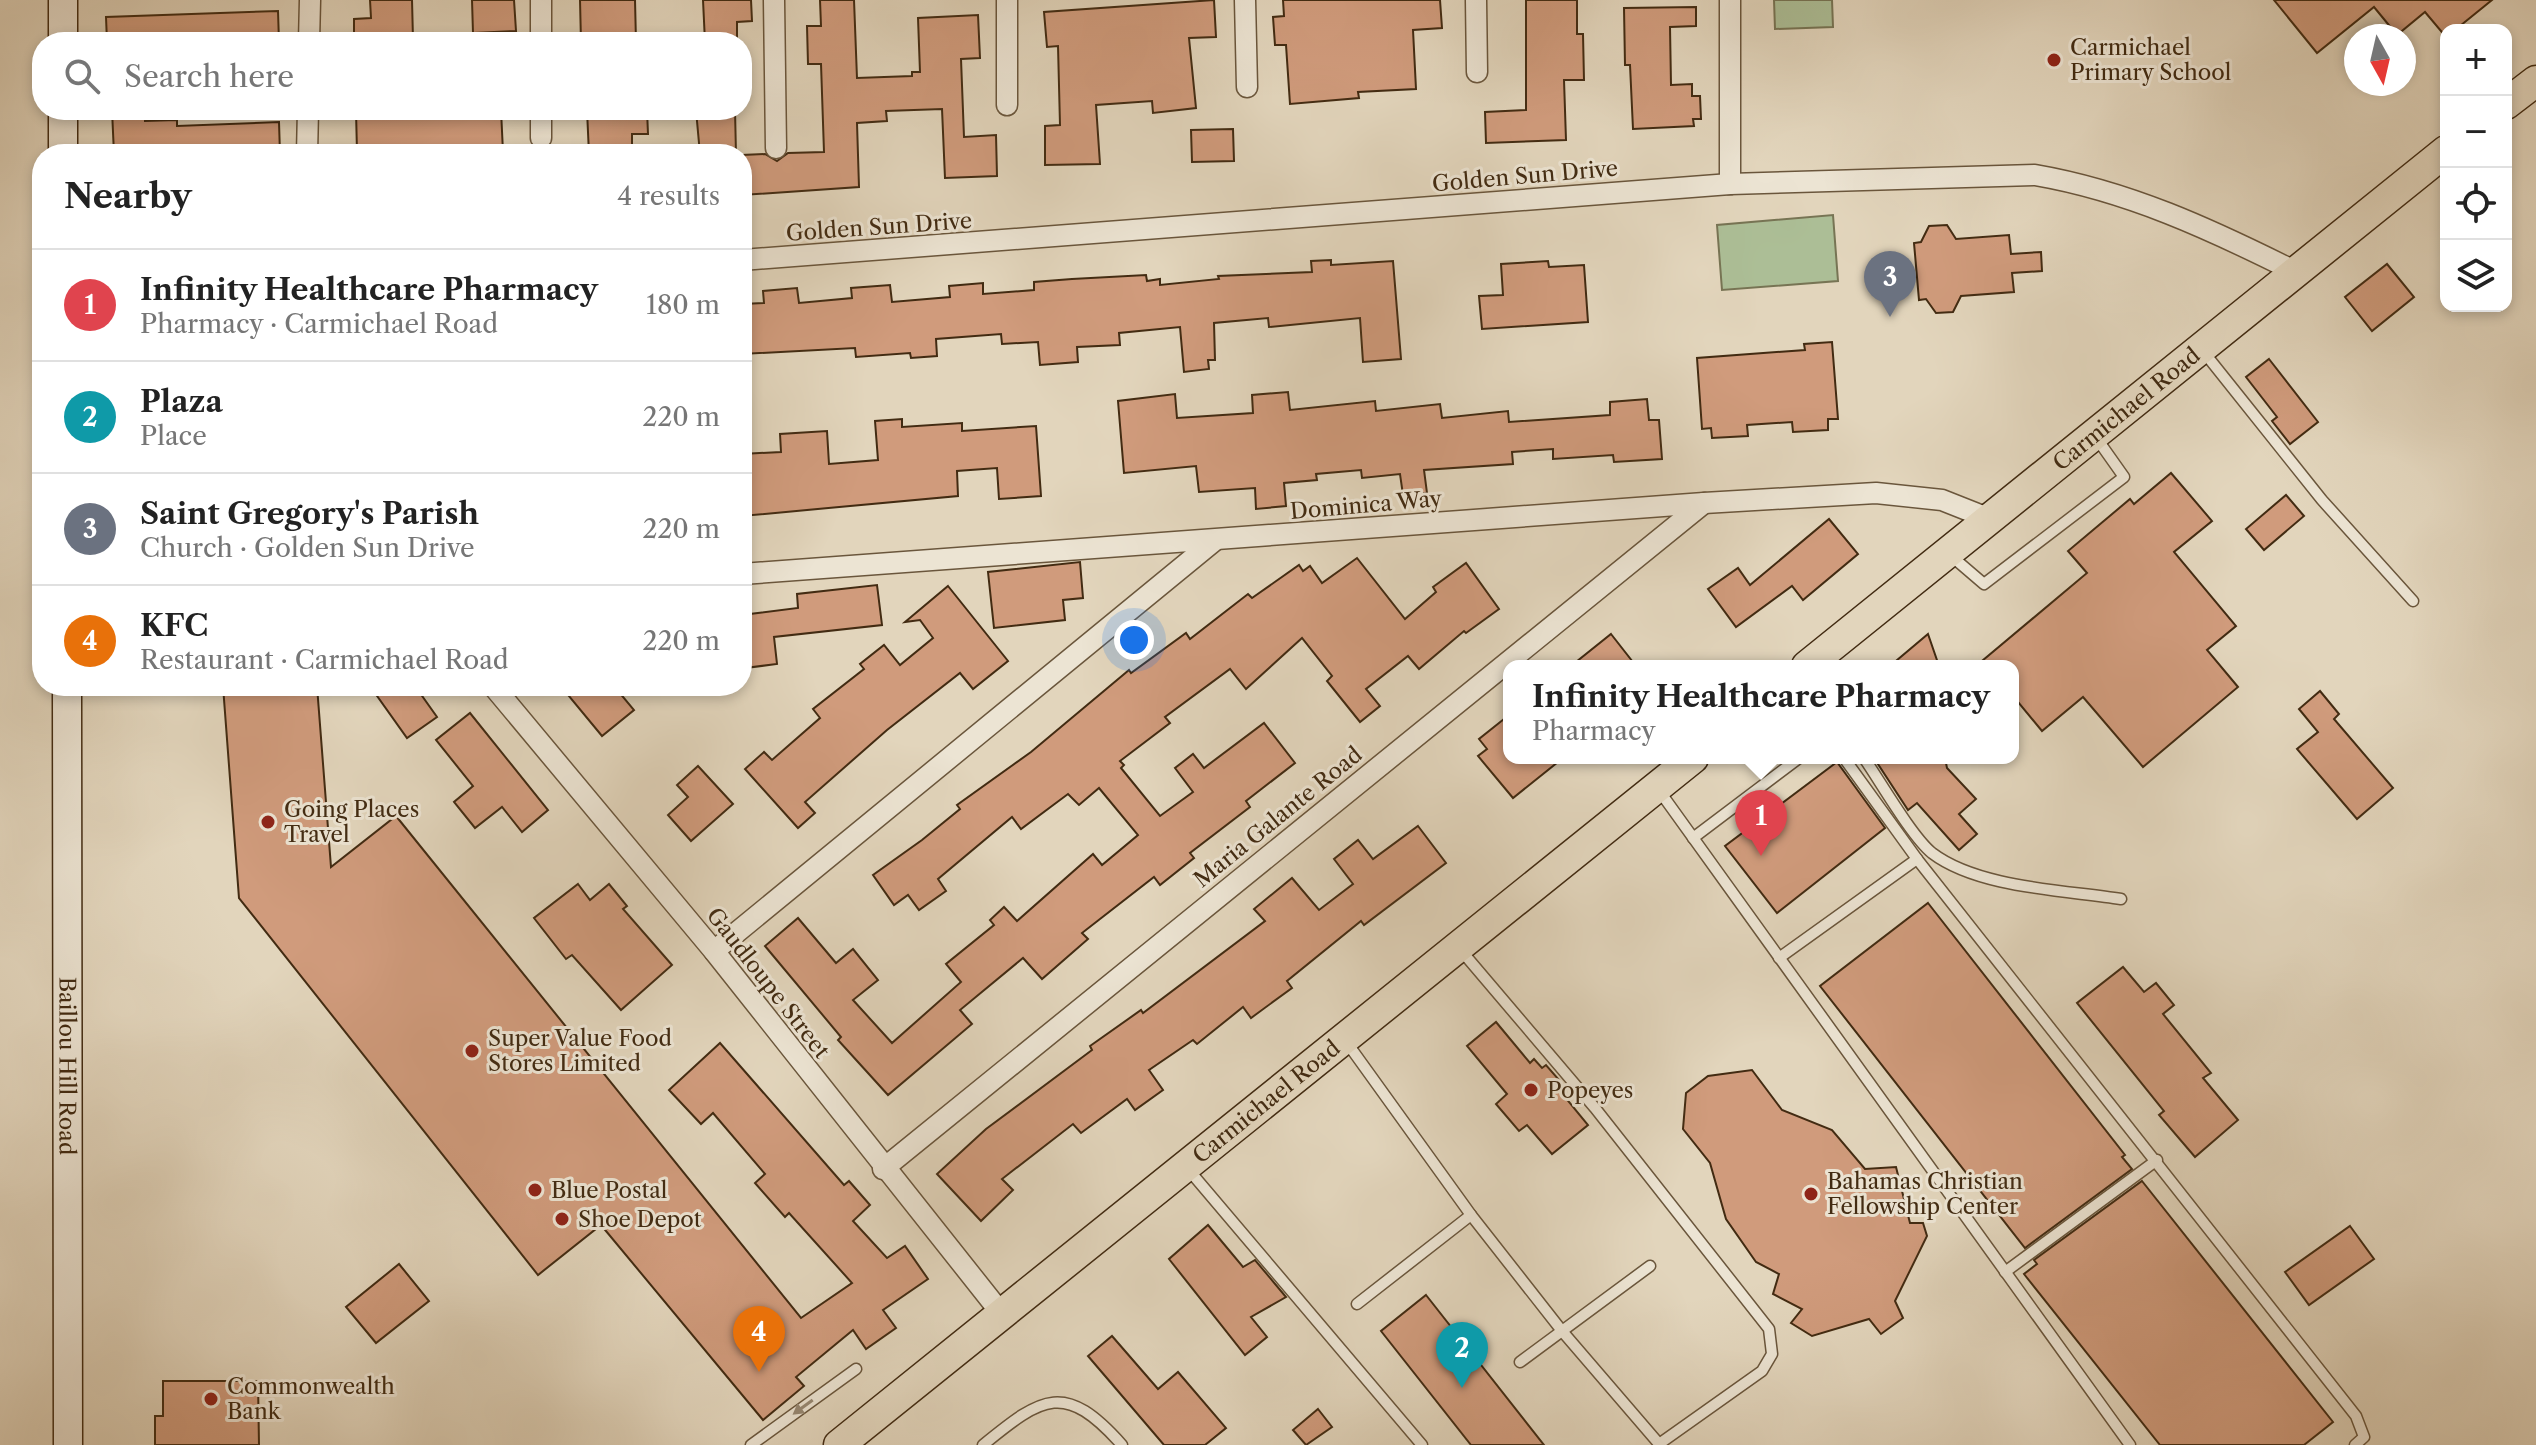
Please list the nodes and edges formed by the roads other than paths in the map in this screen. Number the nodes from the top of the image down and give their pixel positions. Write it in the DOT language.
graph roads {
  1 [pos="63,0"];
  2 [pos="310,0"];
  3 [pos="541,0"];
  4 [pos="774,0"];
  5 [pos="1007,0"];
  6 [pos="1245,0"];
  7 [pos="1476,0"];
  8 [pos="1730,0"];
  9 [pos="63,32"];
  10 [pos="309,32"];
  11 [pos="541,32"];
  12 [pos="1477,72"];
  13 [pos="2536,81"];
  14 [pos="1247,87"];
  15 [pos="2512,99"];
  16 [pos="1007,105"];
  17 [pos="63,120"];
  18 [pos="308,120"];
  19 [pos="541,120"];
  20 [pos="541,138"];
  21 [pos="63,144"];
  22 [pos="307,144"];
  23 [pos="776,148"];
  24 [pos="2440,156"];
  25 [pos="1730,184"];
  26 [pos="752,259"];
  27 [pos="2294,271"];
  28 [pos="2200,347"];
  29 [pos="2094,434"];
  30 [pos="1704,503"];
  31 [pos="1990,519"];
  32 [pos="1214,541"];
  33 [pos="1948,553"];
  34 [pos="752,573"];
  35 [pos="2413,601"];
  36 [pos="1510,660"];
  37 [pos="1814,660"];
  38 [pos="1503,666"];
  39 [pos="67,696"];
  40 [pos="501,696"];
  41 [pos="1686,764"];
  42 [pos="1791,764"];
  43 [pos="1848,764"];
  44 [pos="1868,764"];
  45 [pos="1656,788"];
  46 [pos="1693,838"];
  47 [pos="1917,859"];
  48 [pos="2121,899"];
  49 [pos="1458,947"];
  50 [pos="714,951"];
  51 [pos="1779,958"];
  52 [pos="1344,1038"];
  53 [pos="2157,1160"];
  54 [pos="1186,1167"];
  55 [pos="883,1169"];
  56 [pos="1471,1215"];
  57 [pos="1650,1266"];
  58 [pos="2005,1272"];
  59 [pos="1357,1304"];
  60 [pos="1001,1313"];
  61 [pos="1562,1331"];
  62 [pos="1520,1362"];
  63 [pos="856,1369"];
  64 [pos="68,1445"];
  65 [pos="751,1445"];
  66 [pos="839,1445"];
  67 [pos="983,1445"];
  68 [pos="1122,1445"];
  69 [pos="1422,1445"];
  70 [pos="1660,1445"];
  71 [pos="2130,1445"];
  72 [pos="2355,1445"];
  1 -- 9 [label="main road"];
  2 -- 10 [label="street"];
  3 -- 11 [label="street"];
  4 -- 23 [label="street"];
  5 -- 16 [label="street"];
  6 -- 14 [label="street"];
  7 -- 12 [label="street"];
  8 -- 25 [label="street"];
  13 -- 15 [label="main road"];
  17 -- 21 [label="main road"];
  18 -- 22 [label="street"];
  19 -- 20 [label="street"];
  24 -- 27 [label="main road, Carmichael Road"];
  25 -- 26 [label="street, Golden Sun Drive"];
  25 -- 27 [label="street, Golden Sun Drive"];
  27 -- 28 [label="main road, Carmichael Road"];
  28 -- 29 [label="main road, Carmichael Road"];
  28 -- 35 [label="lane"];
  29 -- 31 [label="main road, Carmichael Road"];
  29 -- 33 [label="lane"];
  30 -- 31 [label="street, Dominica Way"];
  30 -- 32 [label="street, Dominica Way"];
  30 -- 36 [label="street, Maria Galante Road"];
  31 -- 33 [label="main road, Carmichael Road"];
  32 -- 34 [label="street, Dominica Way"];
  32 -- 50 [label="street"];
  33 -- 37 [label="main road, Carmichael Road"];
  38 -- 55 [label="street, Maria Galante Road"];
  39 -- 64 [label="main road, Baillou Hill Road"];
  40 -- 50 [label="street, Gaudloupe Street"];
  41 -- 45 [label="main road, Carmichael Road"];
  42 -- 46 [label="lane"];
  43 -- 47 [label="lane"];
  44 -- 48 [label="lane"];
  45 -- 46 [label="lane"];
  45 -- 49 [label="main road, Carmichael Road"];
  46 -- 51 [label="lane"];
  47 -- 51 [label="lane"];
  47 -- 53 [label="lane"];
  49 -- 52 [label="main road, Carmichael Road"];
  49 -- 70 [label="lane"];
  50 -- 55 [label="street, Gaudloupe Street"];
  51 -- 58 [label="lane"];
  52 -- 54 [label="main road, Carmichael Road"];
  52 -- 56 [label="lane"];
  53 -- 58 [label="lane"];
  53 -- 72 [label="lane"];
  54 -- 60 [label="main road, Carmichael Road"];
  54 -- 69 [label="lane"];
  55 -- 60 [label="street, Gaudloupe Street"];
  56 -- 59 [label="lane"];
  56 -- 61 [label="lane"];
  57 -- 61 [label="lane"];
  58 -- 71 [label="lane"];
  60 -- 66 [label="main road, Carmichael Road"];
  61 -- 62 [label="lane"];
  61 -- 70 [label="lane"];
  63 -- 65 [label="lane, one-way"];
  67 -- 68 [label="lane"];
}
